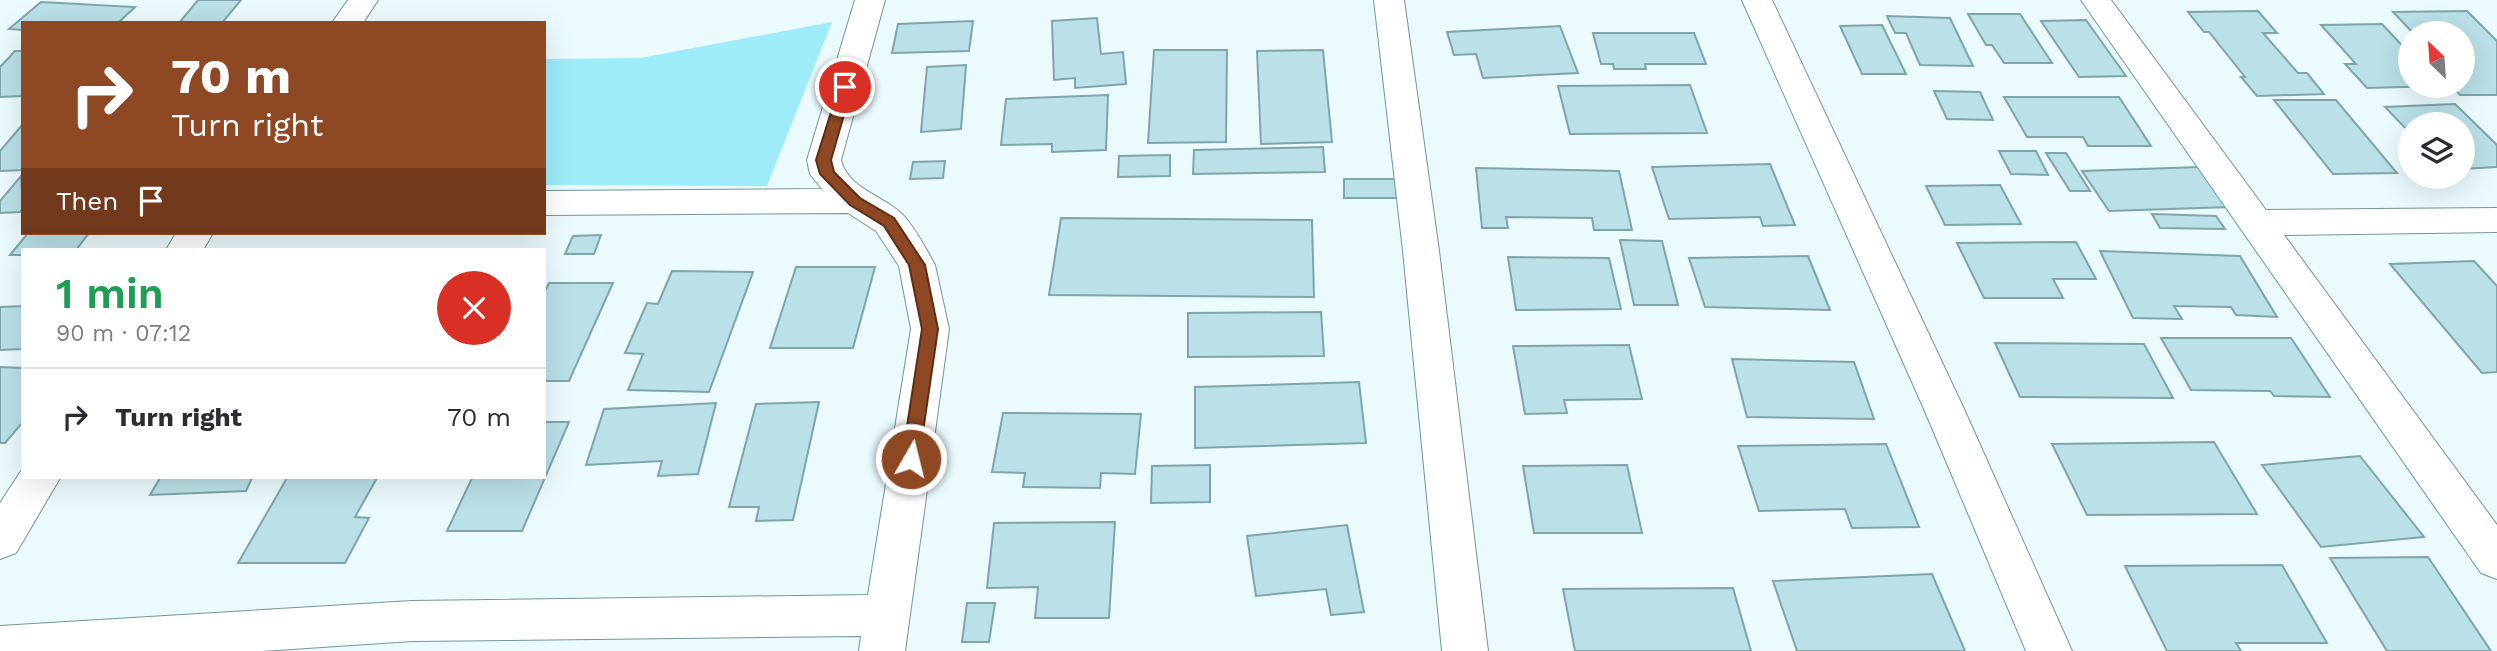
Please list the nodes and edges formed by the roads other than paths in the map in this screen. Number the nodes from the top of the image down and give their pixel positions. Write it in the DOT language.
graph roads {
  1 [pos="363,0"];
  2 [pos="870,0"];
  3 [pos="1389,0"];
  4 [pos="1757,0"];
  5 [pos="2096,0"];
  6 [pos="347,21"];
  7 [pos="855,201"];
  8 [pos="546,204"];
  9 [pos="2497,220"];
  10 [pos="2256,223"];
  11 [pos="38,479"];
  12 [pos="0,540"];
  13 [pos="2497,560"];
  14 [pos="885,633"];
  15 [pos="0,647"];
  16 [pos="1465,651"];
  17 [pos="2049,651"];
  1 -- 6 [label="street"];
  2 -- 7 [label="street"];
  3 -- 16 [label="street"];
  4 -- 17 [label="street"];
  5 -- 10 [label="street"];
  7 -- 8 [label="street"];
  7 -- 14 [label="street"];
  9 -- 10 [label="street"];
  10 -- 13 [label="street"];
  11 -- 12 [label="street"];
  14 -- 15 [label="street"];
}
